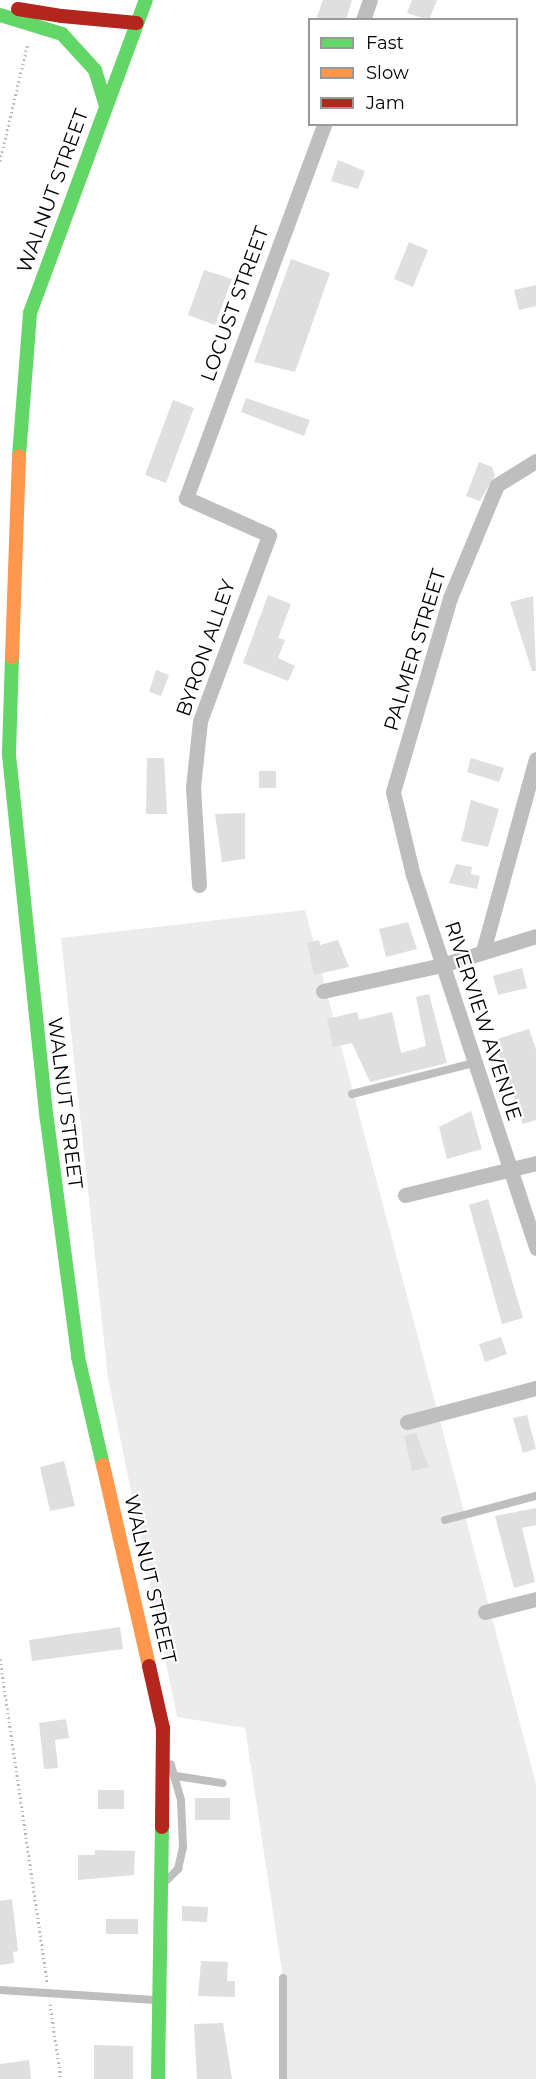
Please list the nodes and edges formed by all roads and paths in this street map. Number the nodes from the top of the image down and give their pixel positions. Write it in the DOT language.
graph roads {
  1 [pos="146,0"];
  2 [pos="370,0"];
  3 [pos="0,6"];
  4 [pos="0,15"];
  5 [pos="364,18"];
  6 [pos="137,23"];
  7 [pos="31,32"];
  8 [pos="106,106"];
  9 [pos="323,126"];
  10 [pos="0,161"];
  11 [pos="536,461"];
  12 [pos="269,535"];
  13 [pos="536,759"];
  14 [pos="530,801"];
  15 [pos="413,875"];
  16 [pos="199,885"];
  17 [pos="536,936"];
  18 [pos="483,951"];
  19 [pos="442,965"];
  20 [pos="323,991"];
  21 [pos="474,1063"];
  22 [pos="352,1094"];
  23 [pos="536,1163"];
  24 [pos="510,1169"];
  25 [pos="405,1195"];
  26 [pos="536,1248"];
  27 [pos="536,1388"];
  28 [pos="406,1422"];
  29 [pos="536,1496"];
  30 [pos="445,1520"];
  31 [pos="536,1599"];
  32 [pos="485,1612"];
  33 [pos="0,1659"];
  34 [pos="162,1754"];
  35 [pos="176,1776"];
  36 [pos="222,1784"];
  37 [pos="160,1884"];
  38 [pos="283,1978"];
  39 [pos="0,1990"];
  40 [pos="49,1993"];
  41 [pos="159,2000"];
  42 [pos="61,2079"];
  43 [pos="158,2079"];
  44 [pos="283,2079"];
  1 -- 6 [label="main road, WALNUT STREET"];
  2 -- 5 [label="street"];
  3 -- 6 [label="main road, bridge"];
  4 -- 8 [label="main road, bridge"];
  6 -- 8 [label="main road, WALNUT STREET"];
  7 -- 10 [label="path"];
  8 -- 34 [label="main road, WALNUT STREET"];
  9 -- 12 [label="street, LOCUST STREET"];
  11 -- 15 [label="street, PALMER STREET"];
  12 -- 16 [label="street, BYRON ALLEY"];
  13 -- 14 [label="street"];
  14 -- 18 [label="street"];
  15 -- 19 [label="street, RIVERVIEW AVENUE"];
  17 -- 18 [label="street"];
  18 -- 19 [label="street"];
  19 -- 20 [label="street"];
  19 -- 21 [label="street, RIVERVIEW AVENUE"];
  21 -- 22 [label="lane"];
  21 -- 24 [label="street, RIVERVIEW AVENUE"];
  23 -- 24 [label="street"];
  24 -- 25 [label="street"];
  24 -- 26 [label="street, RIVERVIEW AVENUE"];
  27 -- 28 [label="street"];
  29 -- 30 [label="lane"];
  31 -- 32 [label="street"];
  33 -- 40 [label="path"];
  34 -- 35 [label="lane"];
  34 -- 37 [label="main road, WALNUT STREET"];
  35 -- 36 [label="lane"];
  35 -- 37 [label="lane"];
  37 -- 41 [label="main road, WALNUT STREET"];
  38 -- 44 [label="lane"];
  39 -- 40 [label="lane"];
  40 -- 41 [label="lane"];
  40 -- 42 [label="path"];
  41 -- 43 [label="main road, WALNUT STREET"];
}
